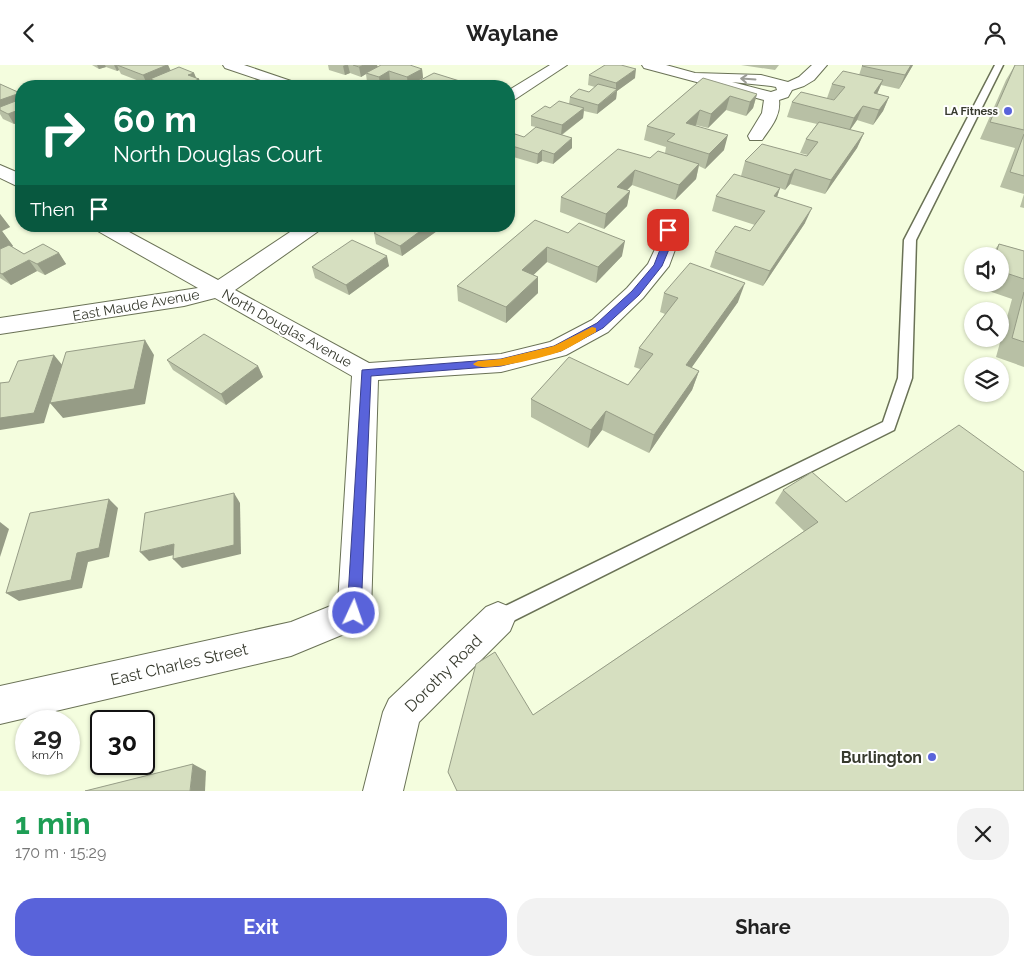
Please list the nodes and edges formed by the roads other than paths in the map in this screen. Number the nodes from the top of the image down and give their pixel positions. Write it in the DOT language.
graph roads {
  1 [pos="230,65"];
  2 [pos="560,65"];
  3 [pos="649,65"];
  4 [pos="820,65"];
  5 [pos="999,65"];
  6 [pos="274,80"];
  7 [pos="777,92"];
  8 [pos="515,93"];
  9 [pos="756,136"];
  10 [pos="0,170"];
  11 [pos="15,179"];
  12 [pos="668,230"];
  13 [pos="114,232"];
  14 [pos="304,232"];
  15 [pos="219,290"];
  16 [pos="0,327"];
  17 [pos="365,373"];
  18 [pos="498,619"];
  19 [pos="0,705"];
  20 [pos="383,791"];
  1 -- 6 [label="street"];
  2 -- 8 [label="street"];
  3 -- 7 [label="street"];
  4 -- 7 [label="street"];
  5 -- 18 [label="lane"];
  7 -- 9 [label="street"];
  10 -- 11 [label="street"];
  12 -- 17 [label="street"];
  13 -- 15 [label="street, North Douglas Avenue"];
  14 -- 15 [label="street, East Maude Avenue"];
  15 -- 16 [label="street, East Maude Avenue"];
  15 -- 17 [label="street, North Douglas Avenue"];
  17 -- 19 [label="street, East Charles Street"];
  18 -- 20 [label="street, Dorothy Road"];
}
